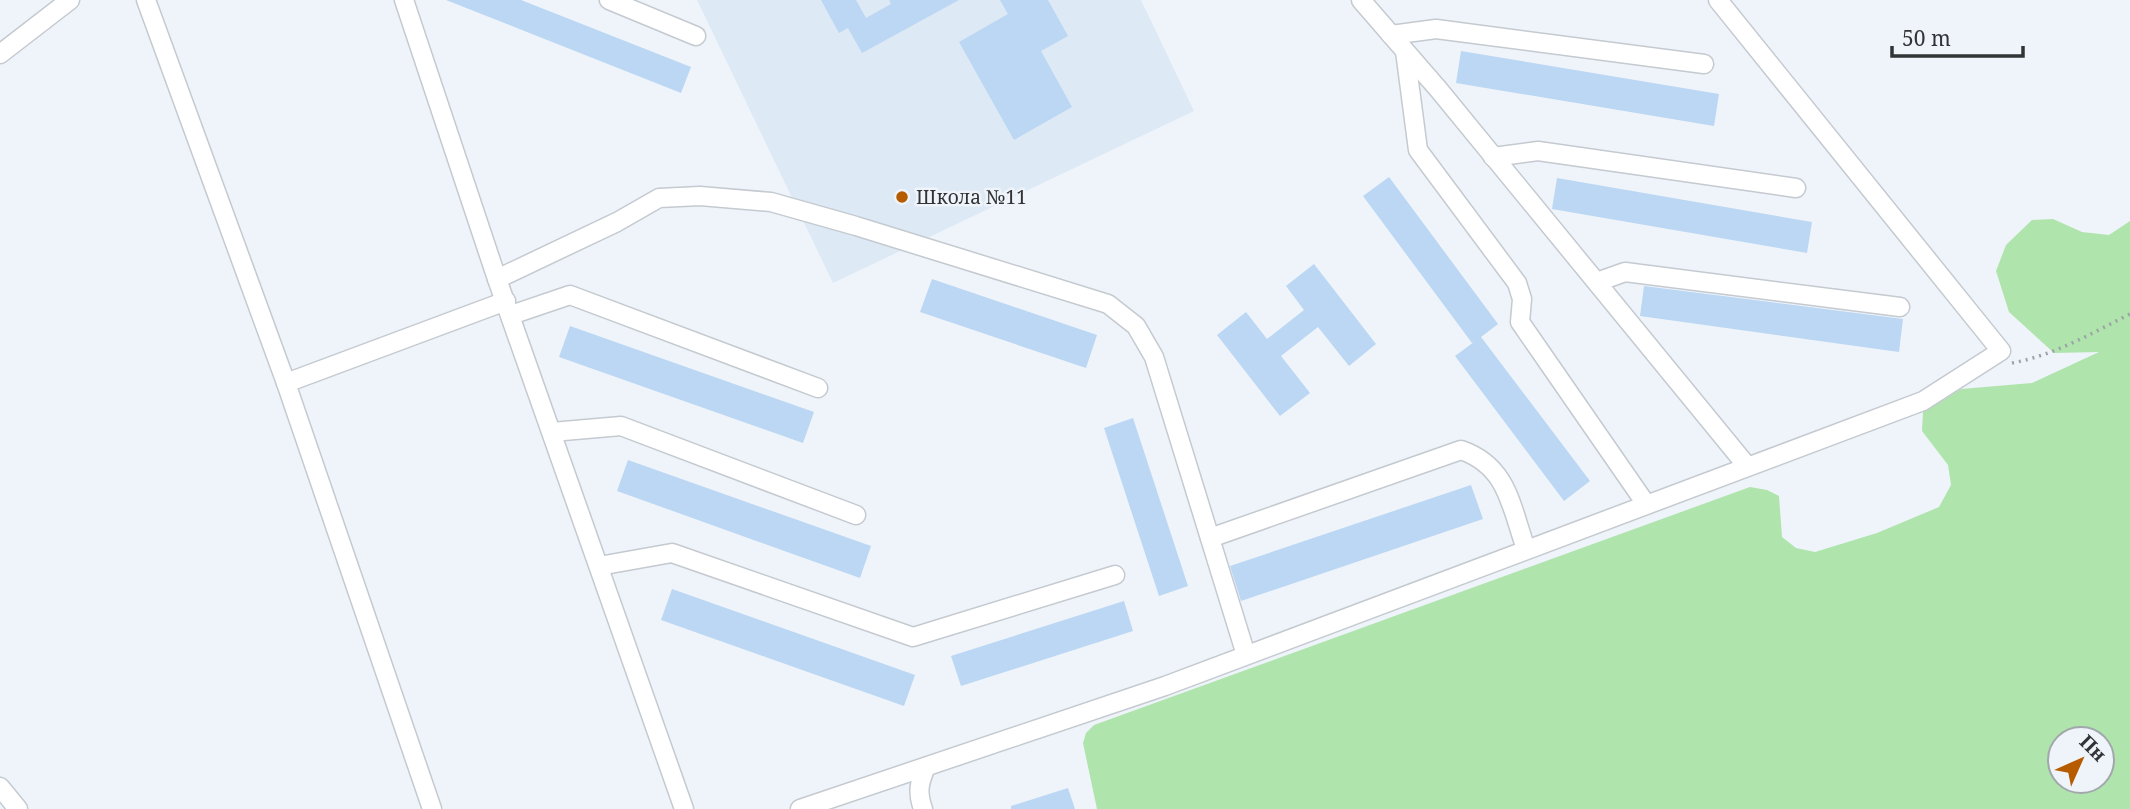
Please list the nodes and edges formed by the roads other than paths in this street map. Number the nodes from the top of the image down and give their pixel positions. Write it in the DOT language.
graph roads {
  1 [pos="69,0"];
  2 [pos="146,0"];
  3 [pos="404,0"];
  4 [pos="609,0"];
  5 [pos="1361,0"];
  6 [pos="1718,0"];
  7 [pos="1391,35"];
  8 [pos="696,36"];
  9 [pos="1405,51"];
  10 [pos="0,54"];
  11 [pos="1704,64"];
  12 [pos="1493,157"];
  13 [pos="1796,188"];
  14 [pos="496,279"];
  15 [pos="1597,282"];
  16 [pos="1900,307"];
  17 [pos="508,308"];
  18 [pos="286,383"];
  19 [pos="817,388"];
  20 [pos="552,432"];
  21 [pos="1747,466"];
  22 [pos="1646,504"];
  23 [pos="856,515"];
  24 [pos="1210,538"];
  25 [pos="1526,550"];
  26 [pos="599,566"];
  27 [pos="1115,575"];
  28 [pos="1246,655"];
  29 [pos="926,767"];
  30 [pos="0,787"];
  31 [pos="18,809"];
  32 [pos="432,809"];
  33 [pos="684,809"];
  34 [pos="800,809"];
  35 [pos="923,809"];
  1 -- 10 [label="street"];
  2 -- 18 [label="street"];
  3 -- 14 [label="street"];
  4 -- 8 [label="street"];
  5 -- 7 [label="street"];
  6 -- 21 [label="street"];
  7 -- 9 [label="street"];
  7 -- 11 [label="street"];
  9 -- 12 [label="street"];
  9 -- 22 [label="street"];
  12 -- 13 [label="street"];
  12 -- 15 [label="street"];
  14 -- 17 [label="street"];
  14 -- 24 [label="street"];
  15 -- 16 [label="street"];
  15 -- 21 [label="street"];
  17 -- 18 [label="street"];
  17 -- 19 [label="street"];
  17 -- 20 [label="street"];
  18 -- 32 [label="street"];
  20 -- 23 [label="street"];
  20 -- 26 [label="street"];
  21 -- 22 [label="street"];
  22 -- 25 [label="street"];
  24 -- 25 [label="street"];
  24 -- 28 [label="street"];
  25 -- 28 [label="street"];
  26 -- 27 [label="street"];
  26 -- 33 [label="street"];
  28 -- 29 [label="street"];
  29 -- 34 [label="street"];
  29 -- 35 [label="street"];
  30 -- 31 [label="street"];
}
